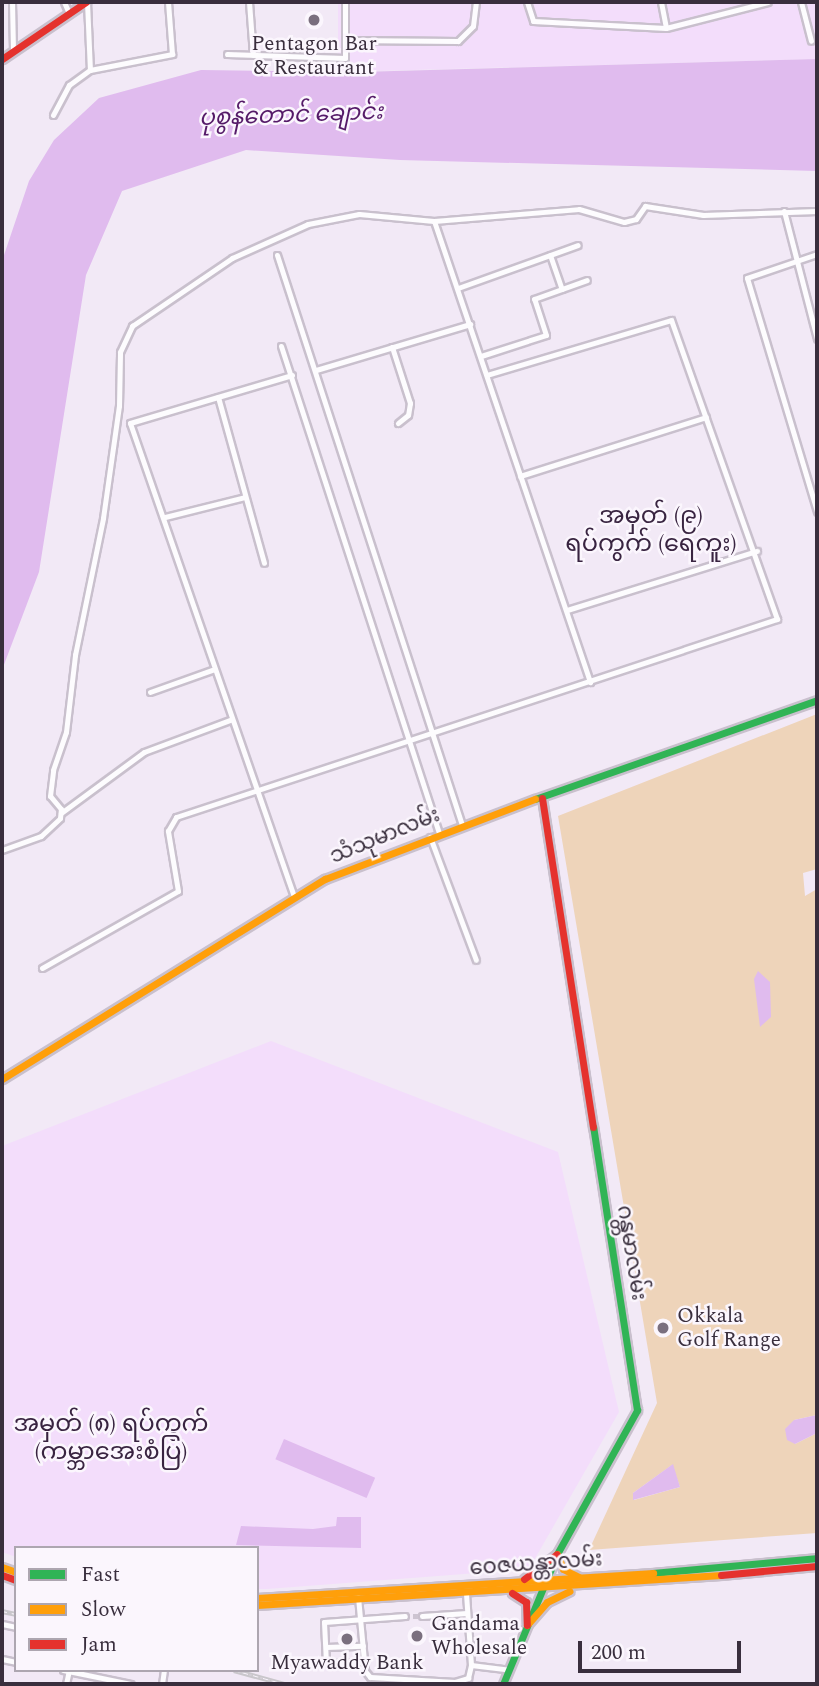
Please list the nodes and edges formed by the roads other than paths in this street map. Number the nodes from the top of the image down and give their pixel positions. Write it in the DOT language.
graph roads {
  1 [pos="12,2"];
  2 [pos="64,2"];
  3 [pos="87,2"];
  4 [pos="168,2"];
  5 [pos="249,2"];
  6 [pos="345,2"];
  7 [pos="476,2"];
  8 [pos="527,2"];
  9 [pos="661,2"];
  10 [pos="768,2"];
  11 [pos="802,2"];
  12 [pos="68,11"];
  13 [pos="666,28"];
  14 [pos="2,35"];
  15 [pos="12,35"];
  16 [pos="345,40"];
  17 [pos="811,41"];
  18 [pos="13,51"];
  19 [pos="227,54"];
  20 [pos="253,55"];
  21 [pos="2,59"];
  22 [pos="90,70"];
  23 [pos="52,115"];
  24 [pos="784,211"];
  25 [pos="817,211"];
  26 [pos="434,221"];
  27 [pos="578,245"];
  28 [pos="817,254"];
  29 [pos="277,255"];
  30 [pos="550,255"];
  31 [pos="796,262"];
  32 [pos="586,280"];
  33 [pos="458,288"];
  34 [pos="562,289"];
  35 [pos="470,324"];
  36 [pos="817,339"];
  37 [pos="281,346"];
  38 [pos="392,347"];
  39 [pos="481,356"];
  40 [pos="316,370"];
  41 [pos="292,375"];
  42 [pos="487,375"];
  43 [pos="218,397"];
  44 [pos="706,417"];
  45 [pos="398,423"];
  46 [pos="520,475"];
  47 [pos="814,488"];
  48 [pos="245,497"];
  49 [pos="817,512"];
  50 [pos="165,517"];
  51 [pos="757,551"];
  52 [pos="264,563"];
  53 [pos="567,610"];
  54 [pos="212,670"];
  55 [pos="590,682"];
  56 [pos="150,692"];
  57 [pos="817,701"];
  58 [pos="230,720"];
  59 [pos="432,734"];
  60 [pos="412,740"];
  61 [pos="255,790"];
  62 [pos="542,798"];
  63 [pos="61,813"];
  64 [pos="462,825"];
  65 [pos="439,833"];
  66 [pos="430,837"];
  67 [pos="2,850"];
  68 [pos="293,895"];
  69 [pos="476,960"];
  70 [pos="42,968"];
  71 [pos="2,1079"];
  72 [pos="557,1554"];
  73 [pos="817,1558"];
  74 [pos="817,1566"];
  75 [pos="585,1579"];
  76 [pos="544,1581"];
  77 [pos="513,1583"];
  78 [pos="579,1588"];
  79 [pos="541,1590"];
  80 [pos="509,1592"];
  81 [pos="466,1594"];
  82 [pos="358,1597"];
  83 [pos="259,1598"];
  84 [pos="259,1605"];
  85 [pos="467,1613"];
  86 [pos="405,1616"];
  87 [pos="422,1616"];
  88 [pos="361,1619"];
  89 [pos="527,1625"];
  90 [pos="363,1646"];
  91 [pos="326,1647"];
  92 [pos="364,1662"];
  93 [pos="471,1665"];
  94 [pos="509,1670"];
  95 [pos="72,1672"];
  96 [pos="131,1684"];
  97 [pos="503,1684"];
  1 -- 15 [label="street"];
  2 -- 12 [label="street"];
  3 -- 12 [label="main road"];
  3 -- 22 [label="street"];
  4 -- 22 [label="street"];
  5 -- 20 [label="street"];
  6 -- 16 [label="street"];
  7 -- 16 [label="street"];
  8 -- 13 [label="street"];
  9 -- 13 [label="street"];
  10 -- 13 [label="street"];
  11 -- 17 [label="street"];
  12 -- 18 [label="main road"];
  14 -- 15 [label="street"];
  15 -- 18 [label="street"];
  16 -- 20 [label="street"];
  18 -- 21 [label="main road"];
  19 -- 20 [label="street"];
  22 -- 23 [label="street"];
  24 -- 25 [label="street"];
  24 -- 26 [label="street"];
  24 -- 31 [label="street"];
  26 -- 33 [label="street"];
  26 -- 63 [label="street"];
  27 -- 30 [label="street"];
  28 -- 31 [label="street"];
  29 -- 40 [label="street"];
  30 -- 33 [label="street"];
  30 -- 34 [label="street"];
  31 -- 36 [label="street"];
  31 -- 47 [label="street"];
  32 -- 34 [label="street"];
  33 -- 35 [label="street"];
  34 -- 39 [label="street"];
  35 -- 38 [label="street"];
  35 -- 39 [label="street"];
  37 -- 41 [label="street"];
  38 -- 40 [label="street"];
  38 -- 45 [label="street"];
  39 -- 42 [label="street"];
  40 -- 59 [label="street"];
  41 -- 43 [label="street"];
  41 -- 60 [label="street"];
  42 -- 44 [label="street"];
  42 -- 46 [label="street"];
  43 -- 48 [label="street"];
  43 -- 50 [label="street"];
  44 -- 46 [label="street"];
  44 -- 51 [label="street"];
  46 -- 53 [label="street"];
  47 -- 49 [label="street"];
  48 -- 50 [label="street"];
  48 -- 52 [label="street"];
  50 -- 54 [label="street"];
  51 -- 53 [label="street"];
  51 -- 55 [label="street"];
  53 -- 55 [label="street"];
  54 -- 56 [label="street"];
  54 -- 58 [label="street"];
  55 -- 59 [label="street"];
  57 -- 62 [label="main road, သံသုမာလမ်း"];
  58 -- 61 [label="street"];
  58 -- 63 [label="street"];
  59 -- 60 [label="street"];
  59 -- 64 [label="street"];
  60 -- 61 [label="street"];
  60 -- 65 [label="street"];
  61 -- 68 [label="street"];
  61 -- 70 [label="street"];
  62 -- 64 [label="main road, သံသုမာလမ်း"];
  62 -- 72 [label="main road, ဂန္တမာလမ်း"];
  63 -- 67 [label="street"];
  64 -- 65 [label="main road, သံသုမာလမ်း"];
  65 -- 66 [label="main road, သံသုမာလမ်း"];
  66 -- 68 [label="main road, သံသုမာလမ်း"];
  66 -- 69 [label="street"];
  68 -- 71 [label="main road, သံသုမာလမ်း"];
  72 -- 75 [label="main road"];
  72 -- 76 [label="main road, ဂန္တမာလမ်း"];
  72 -- 77 [label="main road"];
  73 -- 75 [label="main road, ဝေဇယန္တာလမ်း"];
  74 -- 78 [label="main road, ဝေဇယန္တာလမ်း"];
  75 -- 76 [label="main road, ဝေဇယန္တာလမ်း"];
  76 -- 77 [label="main road, ဝေဇယန္တာလမ်း"];
  76 -- 79 [label="main road, ဂန္တမာလမ်း"];
  77 -- 82 [label="main road, ဝေဇယန္တာလမ်း"];
  78 -- 79 [label="main road, ဝေဇယန္တာလမ်း"];
  78 -- 89 [label="main road"];
  79 -- 80 [label="main road, ဝေဇယန္တာလမ်း"];
  79 -- 89 [label="main road, ဂန္တမာလမ်း"];
  80 -- 81 [label="main road, ဝေဇယန္တာလမ်း"];
  80 -- 89 [label="main road"];
  81 -- 82 [label="main road, ဝေဇယန္တာလမ်း"];
  81 -- 85 [label="street"];
  82 -- 83 [label="main road, ဝေဇယန္တာလမ်း"];
  82 -- 84 [label="main road, ဝေဇယန္တာလမ်း"];
  82 -- 88 [label="street"];
  85 -- 87 [label="street"];
  85 -- 93 [label="street"];
  86 -- 88 [label="street"];
  88 -- 90 [label="street"];
  88 -- 91 [label="street"];
  89 -- 94 [label="main road, ဂန္တမာလမ်း"];
  90 -- 91 [label="street"];
  90 -- 92 [label="street"];
  91 -- 92 [label="street"];
  92 -- 93 [label="street"];
  93 -- 94 [label="street"];
  94 -- 97 [label="main road, ဂန္တမာလမ်း"];
  95 -- 96 [label="street"];
}
